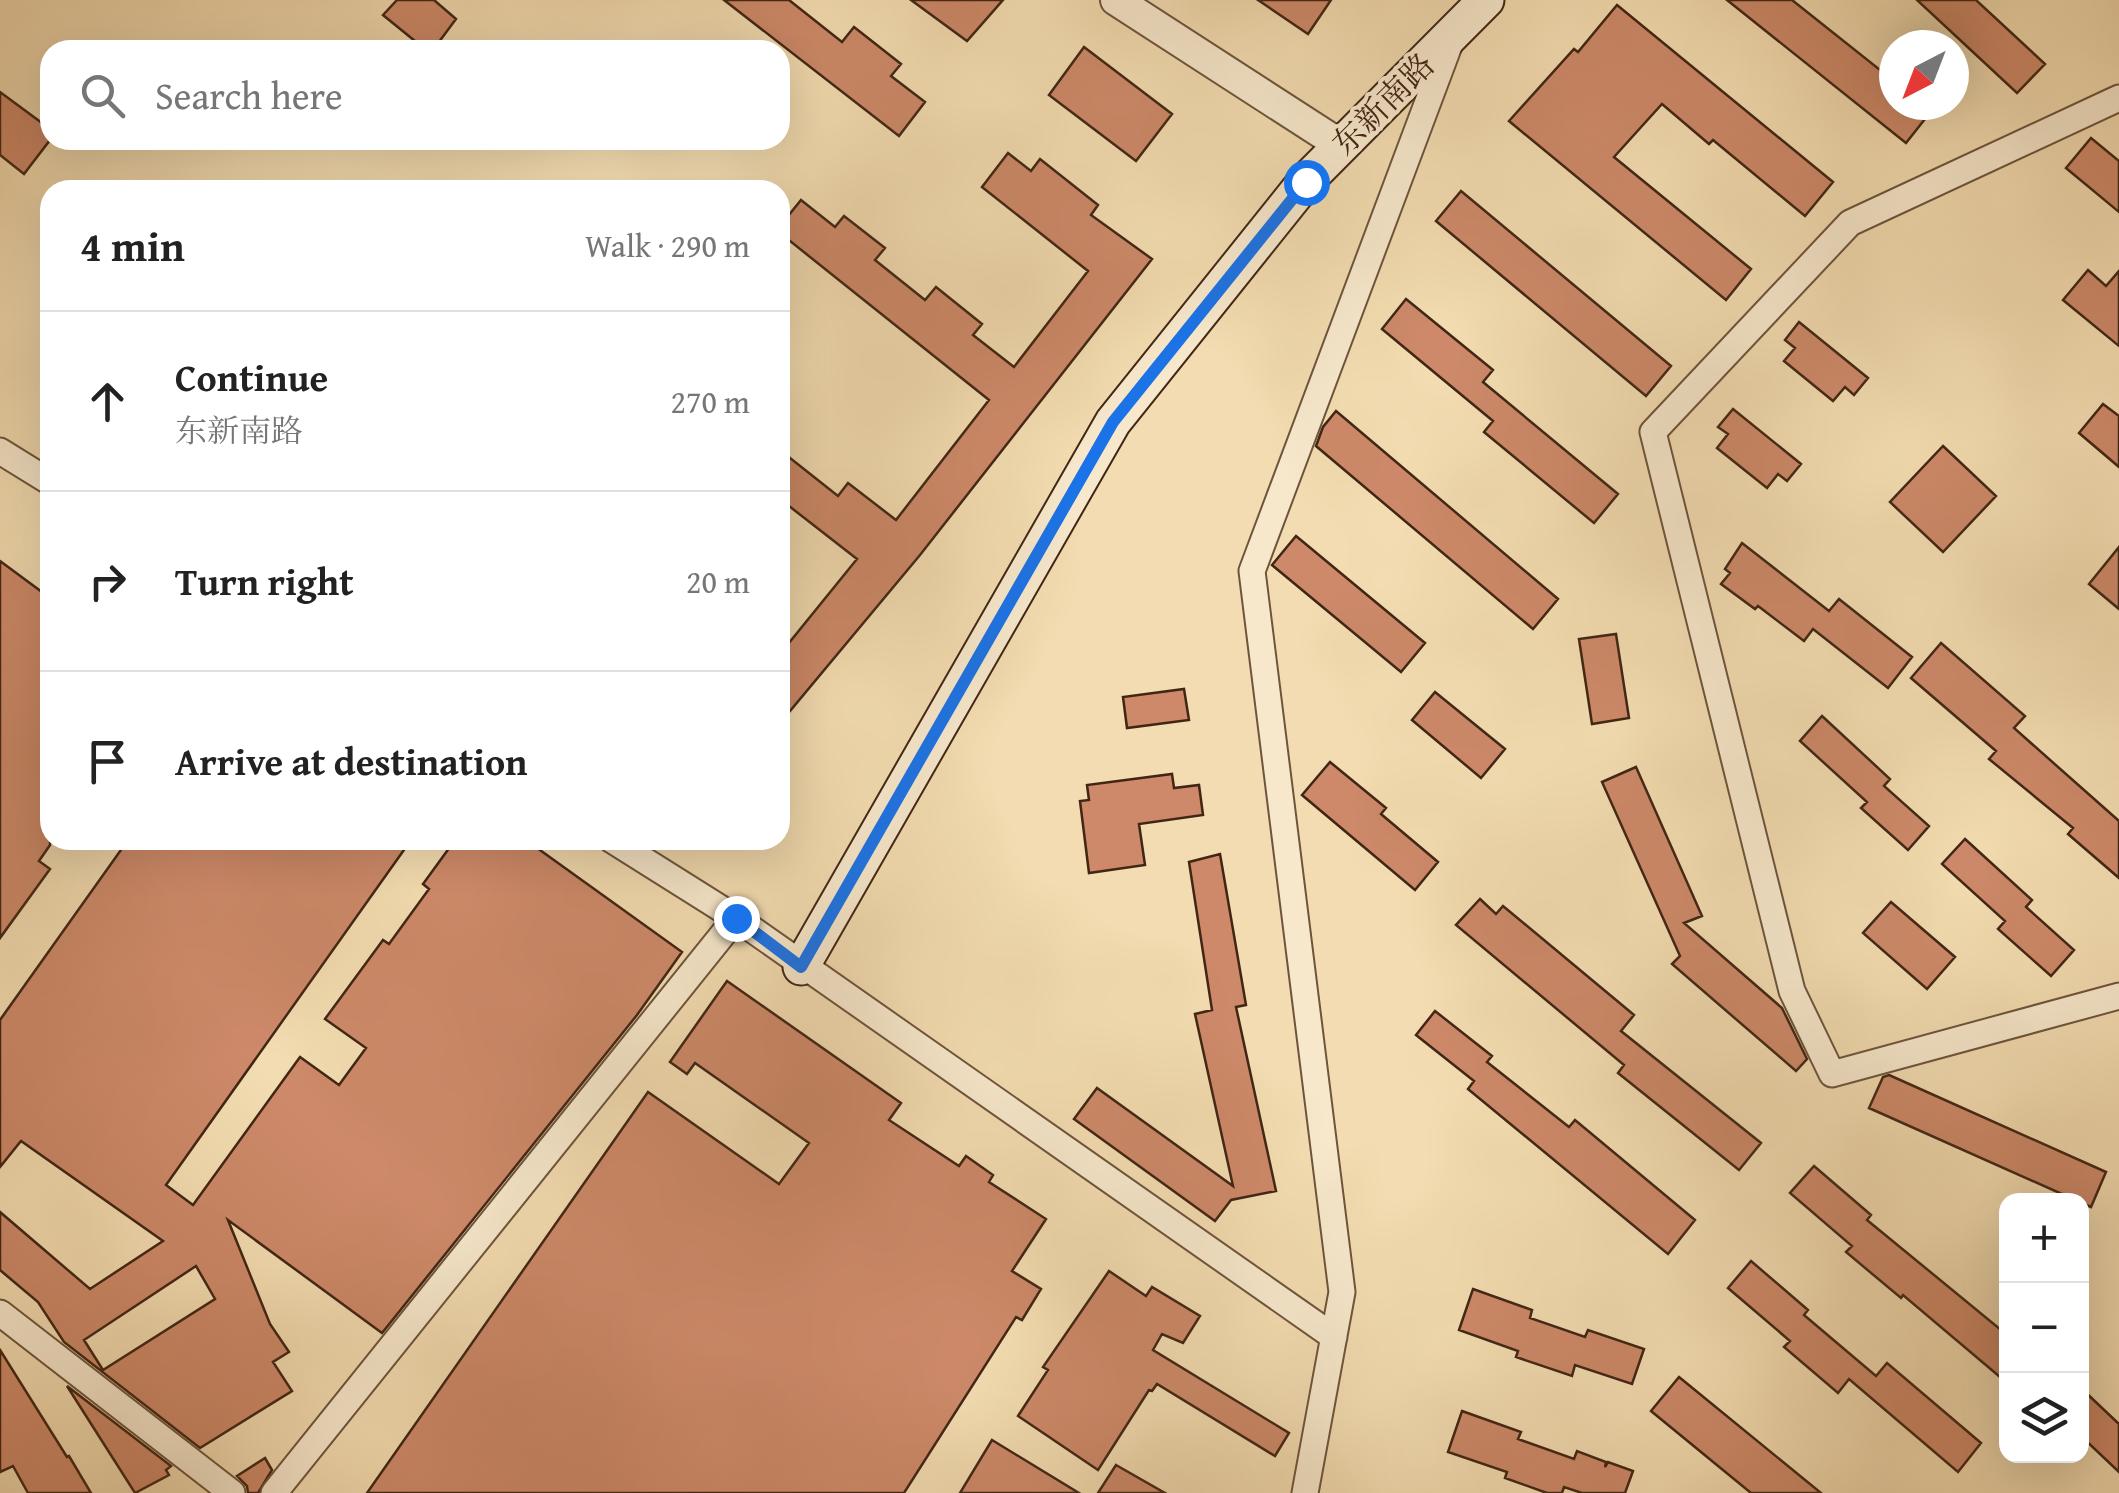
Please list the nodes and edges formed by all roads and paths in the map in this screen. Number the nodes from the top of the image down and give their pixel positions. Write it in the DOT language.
graph roads {
  1 [pos="1116,0"];
  2 [pos="1486,0"];
  3 [pos="1454,33"];
  4 [pos="2119,98"];
  5 [pos="1342,146"];
  6 [pos="0,451"];
  7 [pos="40,476"];
  8 [pos="628,850"];
  9 [pos="736,918"];
  10 [pos="801,967"];
  11 [pos="2119,996"];
  12 [pos="0,1313"];
  13 [pos="1334,1337"];
  14 [pos="232,1493"];
  15 [pos="274,1493"];
  16 [pos="1305,1493"];
  1 -- 5 [label="street"];
  2 -- 3 [label="main road, 东新南路"];
  3 -- 5 [label="main road, 东新南路"];
  3 -- 13 [label="street"];
  4 -- 11 [label="street"];
  5 -- 10 [label="main road, 东新南路"];
  6 -- 7 [label="street"];
  8 -- 9 [label="street"];
  9 -- 10 [label="street"];
  9 -- 15 [label="street"];
  10 -- 13 [label="street"];
  12 -- 14 [label="street"];
  13 -- 16 [label="street"];
}
